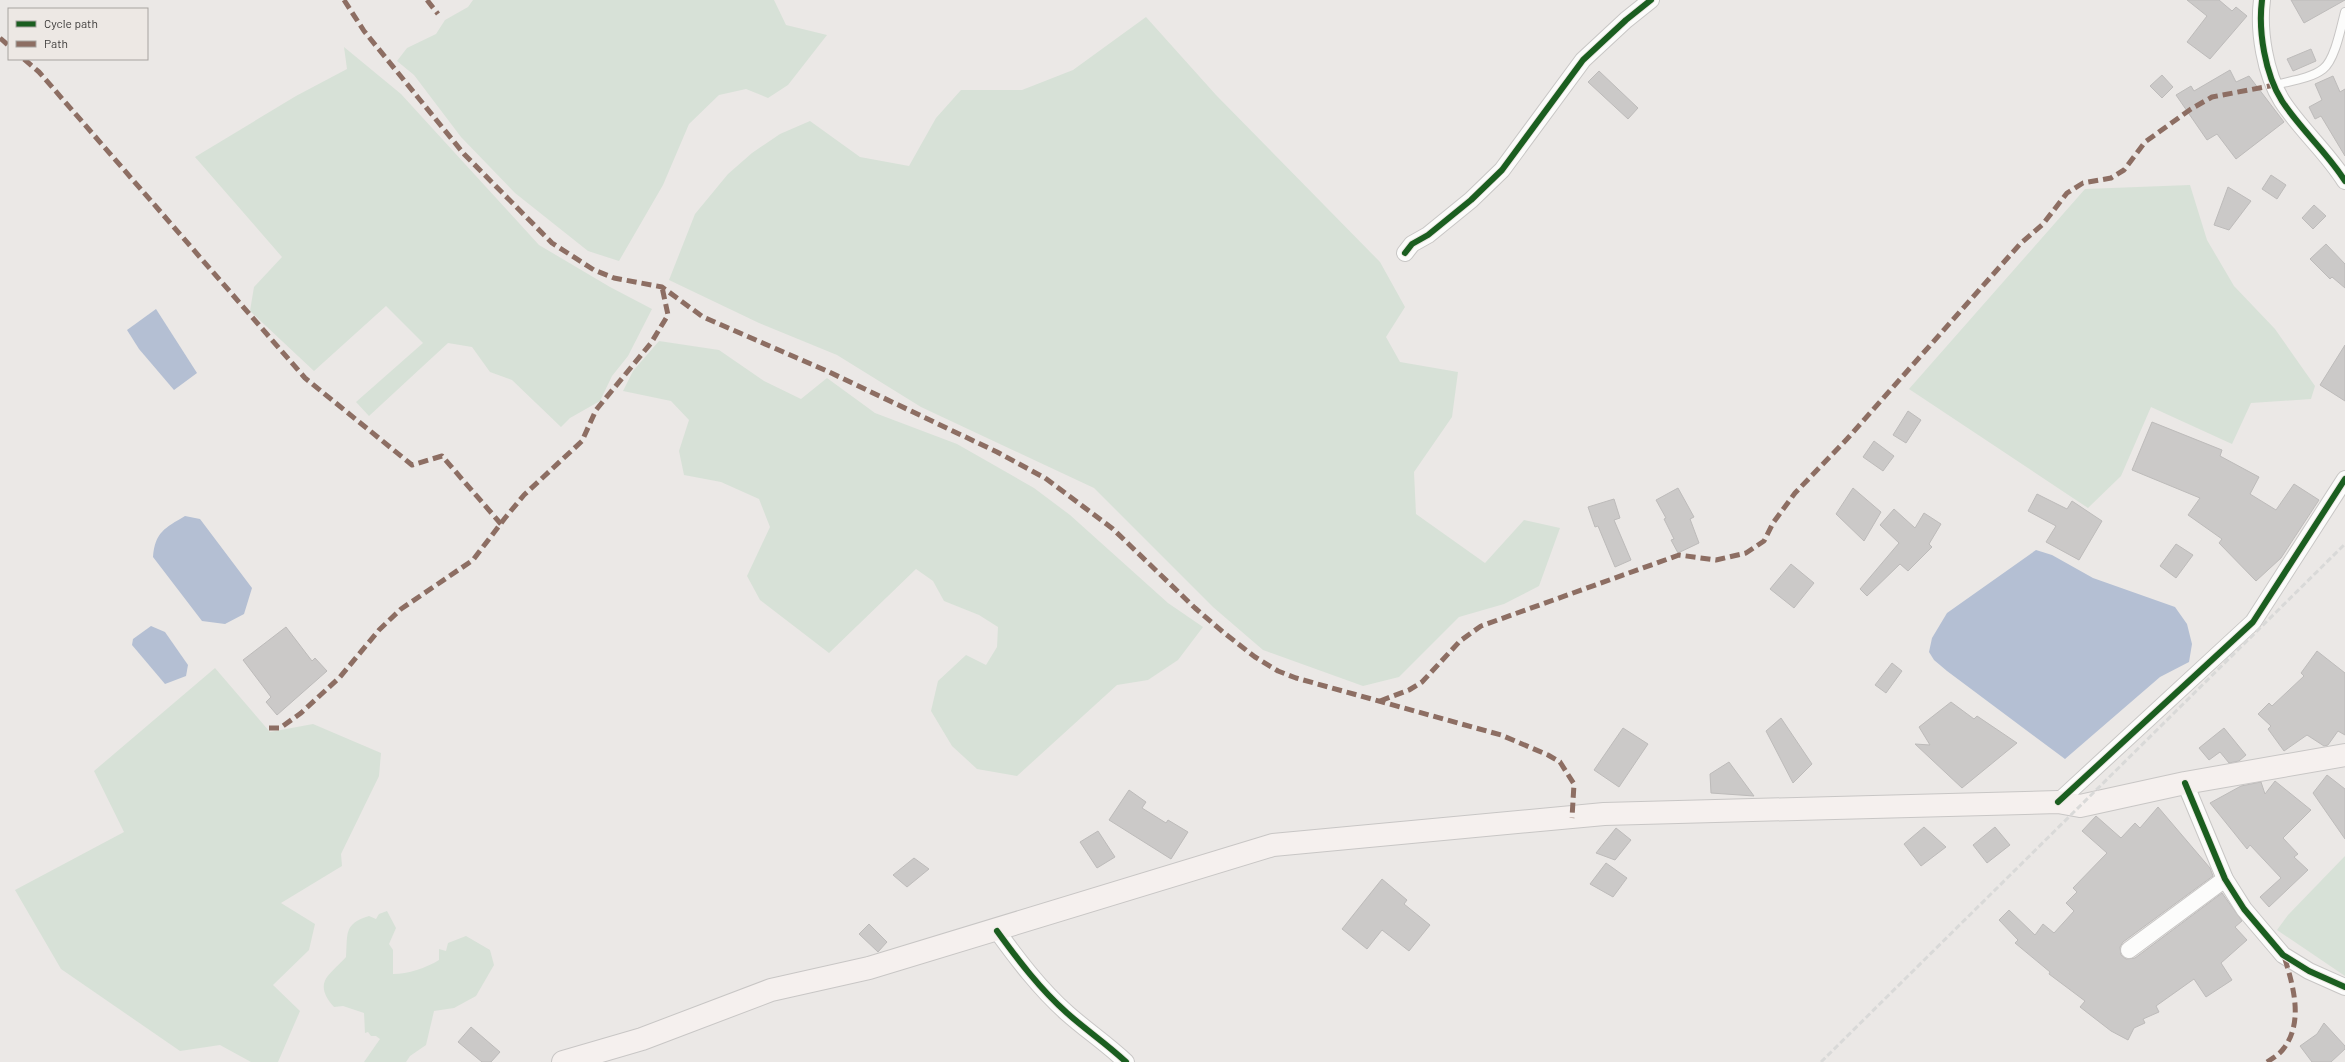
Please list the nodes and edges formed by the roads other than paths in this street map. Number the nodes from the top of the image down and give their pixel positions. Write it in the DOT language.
graph roads {
  1 [pos="1651,0"];
  2 [pos="2262,0"];
  3 [pos="2345,12"];
  4 [pos="2275,85"];
  5 [pos="2345,181"];
  6 [pos="1405,253"];
  7 [pos="2345,479"];
  8 [pos="2345,755"];
  9 [pos="2185,783"];
  10 [pos="2058,802"];
  11 [pos="2225,879"];
  12 [pos="997,931"];
  13 [pos="2129,950"];
  14 [pos="2345,987"];
  15 [pos="563,1062"];
  16 [pos="1126,1062"];
  1 -- 6 [label="street"];
  2 -- 4 [label="street"];
  3 -- 4 [label="lane"];
  4 -- 5 [label="street"];
  7 -- 10 [label="street"];
  8 -- 9 [label="main road"];
  9 -- 10 [label="main road"];
  9 -- 11 [label="street"];
  10 -- 12 [label="main road"];
  11 -- 13 [label="street"];
  11 -- 14 [label="street"];
  12 -- 15 [label="main road"];
  12 -- 16 [label="street"];
}
